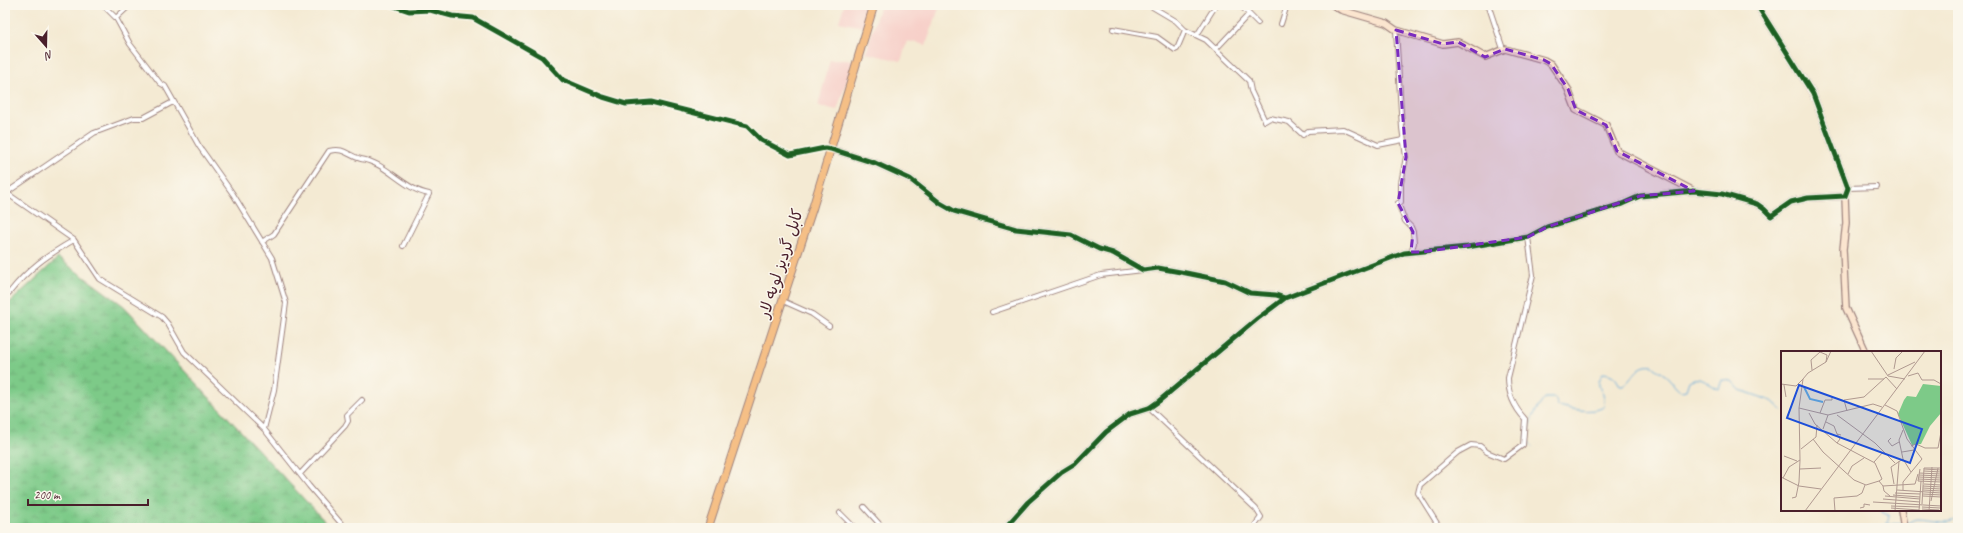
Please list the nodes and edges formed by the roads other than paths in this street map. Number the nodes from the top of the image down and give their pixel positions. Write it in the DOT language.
graph roads {
  1 [pos="103,5"];
  2 [pos="130,5"];
  3 [pos="391,5"];
  4 [pos="432,5"];
  5 [pos="874,5"];
  6 [pos="1149,5"];
  7 [pos="1216,5"];
  8 [pos="1240,5"];
  9 [pos="1287,5"];
  10 [pos="1333,5"];
  11 [pos="1486,5"];
  12 [pos="1757,5"];
  13 [pos="1342,7"];
  14 [pos="430,10"];
  15 [pos="1249,14"];
  16 [pos="116,18"];
  17 [pos="1258,23"];
  18 [pos="1281,24"];
  19 [pos="1113,29"];
  20 [pos="1185,30"];
  21 [pos="1396,30"];
  22 [pos="1197,35"];
  23 [pos="1216,49"];
  24 [pos="1503,49"];
  25 [pos="173,102"];
  26 [pos="1403,140"];
  27 [pos="831,149"];
  28 [pos="1877,187"];
  29 [pos="1848,188"];
  30 [pos="1694,192"];
  31 [pos="6,193"];
  32 [pos="1845,196"];
  33 [pos="1528,237"];
  34 [pos="74,240"];
  35 [pos="262,242"];
  36 [pos="403,246"];
  37 [pos="1411,252"];
  38 [pos="1143,270"];
  39 [pos="5,293"];
  40 [pos="1285,298"];
  41 [pos="783,301"];
  42 [pos="992,312"];
  43 [pos="829,326"];
  44 [pos="1866,351"];
  45 [pos="362,400"];
  46 [pos="1149,408"];
  47 [pos="264,429"];
  48 [pos="300,474"];
  49 [pos="864,507"];
  50 [pos="1901,511"];
  51 [pos="840,513"];
  52 [pos="878,524"];
  53 [pos="345,528"];
  54 [pos="708,528"];
  55 [pos="855,528"];
  56 [pos="875,528"];
  57 [pos="883,528"];
  58 [pos="1005,528"];
  59 [pos="1253,528"];
  60 [pos="1440,528"];
  61 [pos="1904,528"];
  1 -- 16 [label="street"];
  2 -- 16 [label="street"];
  3 -- 14 [label="street"];
  4 -- 14 [label="street"];
  5 -- 27 [label="highway, کابل گردیز لویه لار"];
  6 -- 20 [label="street"];
  7 -- 22 [label="street"];
  8 -- 15 [label="street"];
  9 -- 18 [label="street"];
  10 -- 13 [label="street"];
  11 -- 24 [label="street"];
  12 -- 29 [label="street"];
  13 -- 21 [label="street"];
  14 -- 27 [label="street"];
  15 -- 17 [label="street"];
  15 -- 23 [label="street"];
  16 -- 25 [label="street"];
  19 -- 20 [label="street"];
  20 -- 22 [label="street"];
  21 -- 24 [label="street"];
  21 -- 26 [label="street"];
  22 -- 23 [label="street"];
  23 -- 26 [label="street"];
  24 -- 30 [label="street"];
  25 -- 31 [label="street"];
  25 -- 35 [label="street"];
  26 -- 37 [label="street"];
  27 -- 38 [label="street"];
  27 -- 41 [label="highway, کابل گردیز لویه لار"];
  28 -- 29 [label="street"];
  29 -- 32 [label="street"];
  30 -- 32 [label="street"];
  30 -- 33 [label="street"];
  31 -- 34 [label="street"];
  32 -- 44 [label="street"];
  33 -- 37 [label="street"];
  33 -- 60 [label="street"];
  34 -- 39 [label="street"];
  34 -- 47 [label="street"];
  35 -- 36 [label="street"];
  35 -- 47 [label="street"];
  37 -- 40 [label="street"];
  38 -- 40 [label="street"];
  38 -- 42 [label="street"];
  40 -- 46 [label="street"];
  41 -- 43 [label="street"];
  41 -- 54 [label="highway, کابل گردیز لویه لار"];
  45 -- 48 [label="street"];
  46 -- 58 [label="street"];
  46 -- 59 [label="street"];
  47 -- 48 [label="street"];
  48 -- 53 [label="street"];
  49 -- 52 [label="street"];
  50 -- 61 [label="street"];
  51 -- 55 [label="street"];
  52 -- 56 [label="street"];
  52 -- 57 [label="street"];
}
